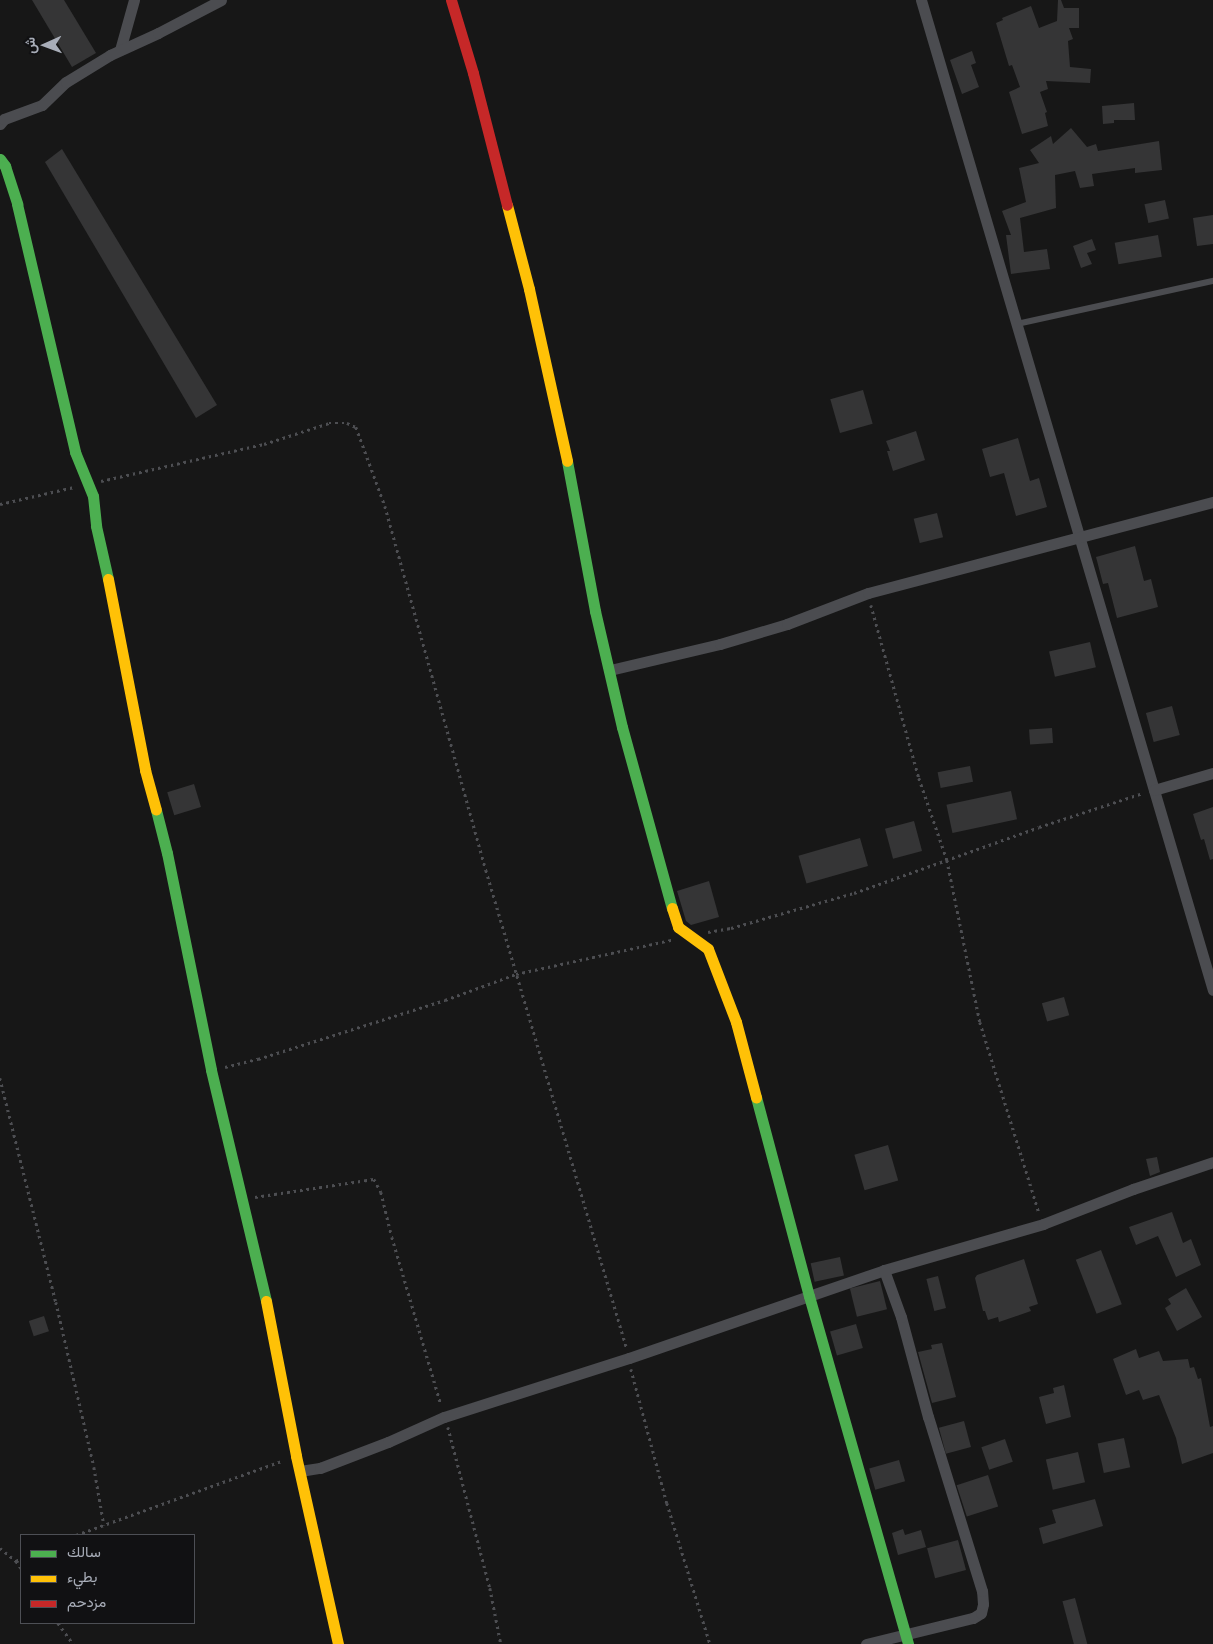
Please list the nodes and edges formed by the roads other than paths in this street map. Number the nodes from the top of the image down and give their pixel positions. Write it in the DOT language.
graph roads {
  1 [pos="134,0"];
  2 [pos="221,0"];
  3 [pos="452,0"];
  4 [pos="921,0"];
  5 [pos="120,50"];
  6 [pos="1,119"];
  7 [pos="0,160"];
  8 [pos="1213,281"];
  9 [pos="1017,324"];
  10 [pos="1213,502"];
  11 [pos="1080,538"];
  12 [pos="610,670"];
  13 [pos="1213,773"];
  14 [pos="1154,790"];
  15 [pos="1213,990"];
  16 [pos="1213,1162"];
  17 [pos="884,1270"];
  18 [pos="809,1296"];
  19 [pos="300,1471"];
  20 [pos="907,1640"];
  21 [pos="338,1644"];
  22 [pos="866,1644"];
  1 -- 5 [label="street"];
  2 -- 5 [label="street"];
  3 -- 12 [label="street"];
  4 -- 9 [label="street"];
  5 -- 6 [label="street"];
  7 -- 19 [label="street"];
  8 -- 9 [label="lane"];
  9 -- 11 [label="street"];
  10 -- 11 [label="street"];
  11 -- 12 [label="street"];
  11 -- 14 [label="street"];
  12 -- 18 [label="street"];
  13 -- 14 [label="street"];
  14 -- 15 [label="street"];
  16 -- 17 [label="street"];
  17 -- 18 [label="street"];
  17 -- 20 [label="street"];
  18 -- 19 [label="street"];
  18 -- 20 [label="street"];
  19 -- 21 [label="street"];
  20 -- 22 [label="street"];
}
